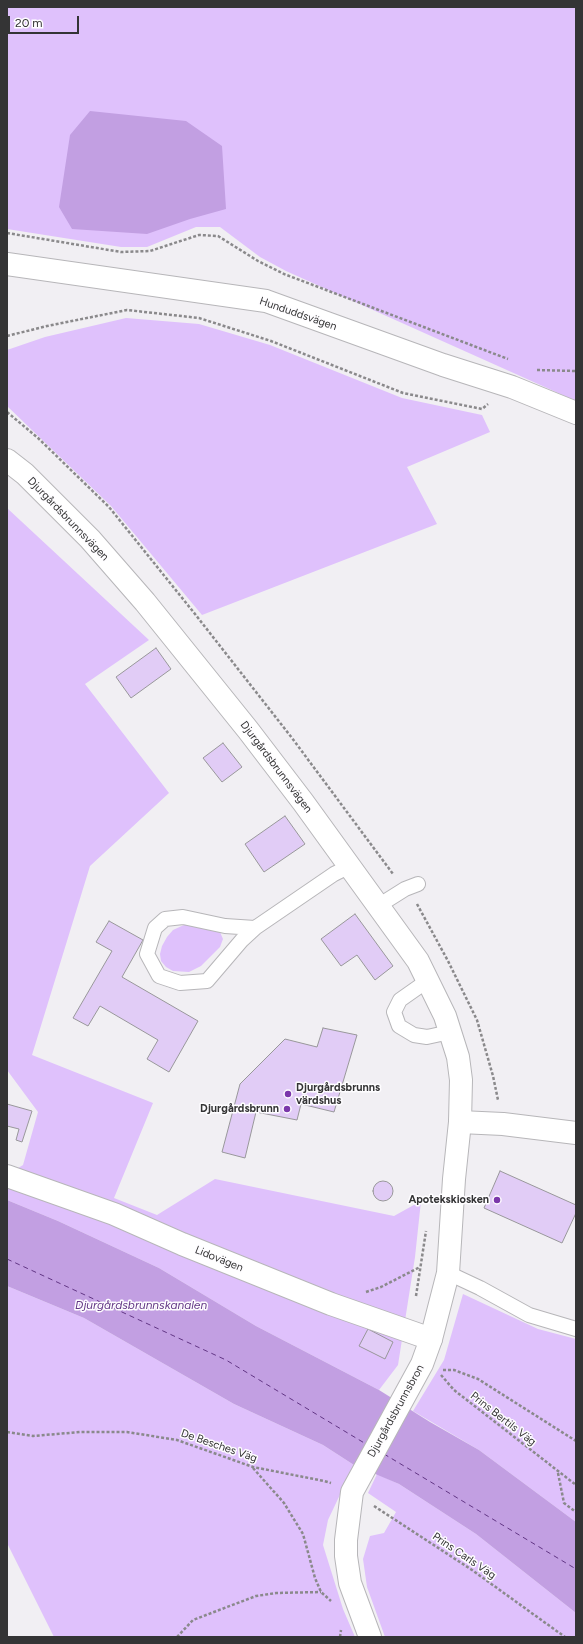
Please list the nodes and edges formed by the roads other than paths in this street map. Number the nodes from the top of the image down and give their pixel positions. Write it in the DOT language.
graph roads {
  1 [pos="7,264"];
  2 [pos="576,413"];
  3 [pos="7,460"];
  4 [pos="350,866"];
  5 [pos="418,884"];
  6 [pos="378,906"];
  7 [pos="255,928"];
  8 [pos="428,981"];
  9 [pos="450,1032"];
  10 [pos="460,1122"];
  11 [pos="576,1133"];
  12 [pos="7,1176"];
  13 [pos="448,1273"];
  14 [pos="576,1329"];
  15 [pos="431,1339"];
  16 [pos="370,1637"];
  1 -- 2 [label="street, Hunduddsvägen"];
  3 -- 4 [label="street, Djurgårdsbrunnsvägen"];
  4 -- 6 [label="street, Djurgårdsbrunnsvägen"];
  4 -- 7 [label="lane"];
  5 -- 6 [label="lane"];
  6 -- 8 [label="street, Djurgårdsbrunnsvägen"];
  7 -- 7 [label="lane"];
  8 -- 9 [label="street, Djurgårdsbrunnsvägen"];
  8 -- 9 [label="lane"];
  9 -- 10 [label="street, Djurgårdsbrunnsvägen"];
  10 -- 11 [label="street"];
  10 -- 13 [label="street, Djurgårdsbrunnsvägen"];
  12 -- 15 [label="street, Lidovägen"];
  13 -- 14 [label="lane"];
  13 -- 15 [label="street, Djurgårdsbrunnsvägen"];
  15 -- 16 [label="street, Djurgårdsbrunnsbron"];
}
